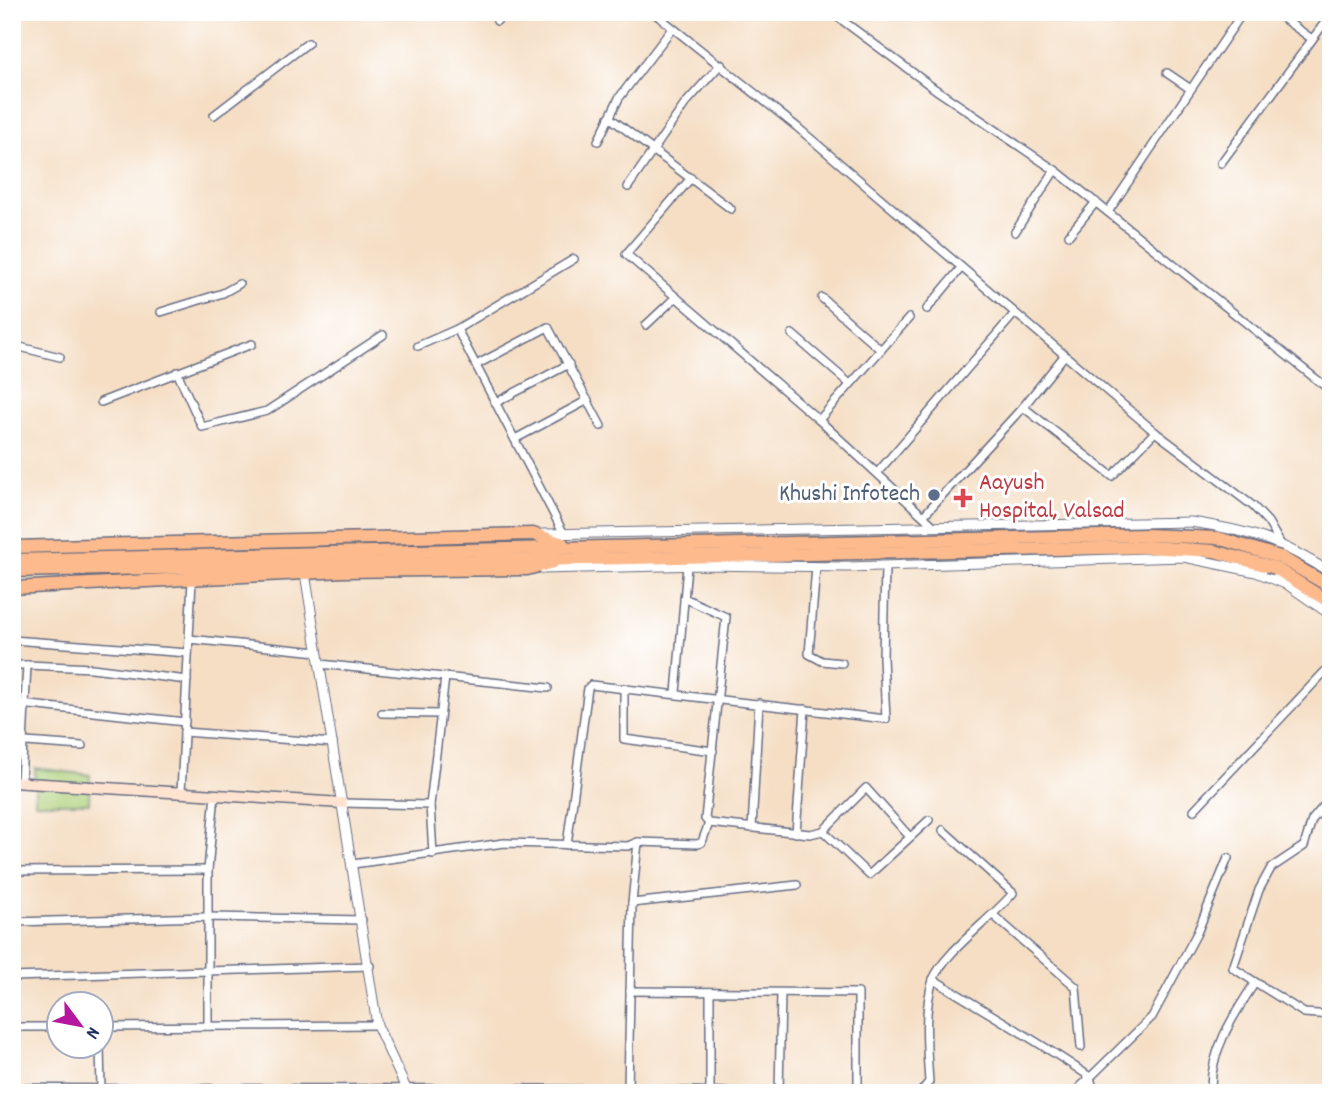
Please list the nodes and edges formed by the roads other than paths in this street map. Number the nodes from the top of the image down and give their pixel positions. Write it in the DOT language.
graph roads {
  1 [pos="505,12"];
  2 [pos="653,12"];
  3 [pos="831,12"];
  4 [pos="1243,12"];
  5 [pos="1274,12"];
  6 [pos="1331,14"];
  7 [pos="497,21"];
  8 [pos="671,30"];
  9 [pos="1312,39"];
  10 [pos="308,43"];
  11 [pos="721,64"];
  12 [pos="1167,73"];
  13 [pos="1189,88"];
  14 [pos="214,115"];
  15 [pos="609,117"];
  16 [pos="598,141"];
  17 [pos="655,150"];
  18 [pos="1221,163"];
  19 [pos="1055,170"];
  20 [pos="691,178"];
  21 [pos="628,187"];
  22 [pos="1096,202"];
  23 [pos="732,209"];
  24 [pos="1108,212"];
  25 [pos="1014,232"];
  26 [pos="1069,235"];
  27 [pos="574,259"];
  28 [pos="961,268"];
  29 [pos="239,284"];
  30 [pos="676,297"];
  31 [pos="822,298"];
  32 [pos="927,309"];
  33 [pos="161,312"];
  34 [pos="1015,313"];
  35 [pos="909,318"];
  36 [pos="646,325"];
  37 [pos="457,328"];
  38 [pos="792,334"];
  39 [pos="383,335"];
  40 [pos="252,344"];
  41 [pos="12,345"];
  42 [pos="418,346"];
  43 [pos="881,350"];
  44 [pos="1064,356"];
  45 [pos="60,357"];
  46 [pos="569,364"];
  47 [pos="476,365"];
  48 [pos="177,372"];
  49 [pos="850,384"];
  50 [pos="1331,391"];
  51 [pos="588,400"];
  52 [pos="101,402"];
  53 [pos="497,402"];
  54 [pos="1023,407"];
  55 [pos="819,420"];
  56 [pos="601,426"];
  57 [pos="1155,432"];
  58 [pos="515,439"];
  59 [pos="878,472"];
  60 [pos="925,514"];
  61 [pos="935,527"];
  62 [pos="533,534"];
  63 [pos="564,534"];
  64 [pos="12,547"];
  65 [pos="573,552"];
  66 [pos="12,560"];
  67 [pos="801,560"];
  68 [pos="1274,561"];
  69 [pos="687,566"];
  70 [pos="886,566"];
  71 [pos="816,567"];
  72 [pos="128,568"];
  73 [pos="527,569"];
  74 [pos="12,571"];
  75 [pos="305,573"];
  76 [pos="1331,573"];
  77 [pos="192,580"];
  78 [pos="127,584"];
  79 [pos="1331,587"];
  80 [pos="12,588"];
  81 [pos="684,598"];
  82 [pos="1331,603"];
  83 [pos="1331,615"];
  84 [pos="189,639"];
  85 [pos="12,640"];
  86 [pos="318,652"];
  87 [pos="188,653"];
  88 [pos="842,663"];
  89 [pos="320,664"];
  90 [pos="12,665"];
  91 [pos="27,665"];
  92 [pos="1331,665"];
  93 [pos="445,677"];
  94 [pos="187,680"];
  95 [pos="548,688"];
  96 [pos="624,688"];
  97 [pos="676,693"];
  98 [pos="719,698"];
  99 [pos="12,703"];
  100 [pos="759,703"];
  101 [pos="25,704"];
  102 [pos="805,709"];
  103 [pos="382,713"];
  104 [pos="440,714"];
  105 [pos="185,722"];
  106 [pos="184,732"];
  107 [pos="12,741"];
  108 [pos="23,742"];
  109 [pos="333,743"];
  110 [pos="82,746"];
  111 [pos="713,751"];
  112 [pos="17,782"];
  113 [pos="181,792"];
  114 [pos="215,794"];
  115 [pos="1331,797"];
  116 [pos="342,803"];
  117 [pos="430,806"];
  118 [pos="1194,810"];
  119 [pos="929,820"];
  120 [pos="709,823"];
  121 [pos="752,828"];
  122 [pos="943,830"];
  123 [pos="823,831"];
  124 [pos="796,833"];
  125 [pos="910,837"];
  126 [pos="638,842"];
  127 [pos="567,845"];
  128 [pos="433,854"];
  129 [pos="1228,858"];
  130 [pos="353,864"];
  131 [pos="208,870"];
  132 [pos="12,871"];
  133 [pos="797,885"];
  134 [pos="632,903"];
  135 [pos="993,915"];
  136 [pos="208,918"];
  137 [pos="362,920"];
  138 [pos="12,922"];
  139 [pos="370,966"];
  140 [pos="208,972"];
  141 [pos="12,978"];
  142 [pos="933,979"];
  143 [pos="1254,984"];
  144 [pos="630,991"];
  145 [pos="710,992"];
  146 [pos="782,993"];
  147 [pos="1331,1014"];
  148 [pos="208,1026"];
  149 [pos="377,1026"];
  150 [pos="12,1027"];
  151 [pos="46,1027"];
  152 [pos="116,1027"];
  153 [pos="1081,1046"];
  154 [pos="100,1060"];
  155 [pos="1090,1077"];
  156 [pos="12,1088"];
  157 [pos="628,1089"];
  158 [pos="100,1090"];
  159 [pos="407,1090"];
  160 [pos="372,1091"];
  161 [pos="222,1092"];
  162 [pos="710,1092"];
  163 [pos="761,1093"];
  164 [pos="779,1093"];
  165 [pos="858,1093"];
  166 [pos="920,1093"];
  167 [pos="1074,1093"];
  168 [pos="1094,1093"];
  169 [pos="1211,1093"];
  1 -- 7 [label="street"];
  2 -- 8 [label="street"];
  3 -- 19 [label="street"];
  4 -- 13 [label="street"];
  5 -- 9 [label="street"];
  6 -- 9 [label="street"];
  8 -- 11 [label="street"];
  8 -- 15 [label="street"];
  9 -- 18 [label="street"];
  10 -- 14 [label="street"];
  11 -- 17 [label="street"];
  11 -- 28 [label="street"];
  12 -- 13 [label="street"];
  13 -- 24 [label="street"];
  15 -- 16 [label="street"];
  15 -- 17 [label="street"];
  17 -- 20 [label="street"];
  17 -- 21 [label="street"];
  19 -- 22 [label="street"];
  19 -- 25 [label="street"];
  20 -- 23 [label="street"];
  20 -- 30 [label="street"];
  22 -- 24 [label="street"];
  22 -- 26 [label="street"];
  24 -- 50 [label="street"];
  27 -- 37 [label="street"];
  28 -- 32 [label="street"];
  28 -- 34 [label="street"];
  29 -- 33 [label="street"];
  30 -- 36 [label="street"];
  30 -- 55 [label="street"];
  31 -- 43 [label="street"];
  34 -- 44 [label="street"];
  34 -- 59 [label="street"];
  35 -- 43 [label="street"];
  37 -- 42 [label="street"];
  37 -- 47 [label="street"];
  38 -- 49 [label="street"];
  39 -- 48 [label="street"];
  40 -- 48 [label="street"];
  41 -- 45 [label="street"];
  43 -- 49 [label="street"];
  44 -- 54 [label="street"];
  44 -- 57 [label="street"];
  46 -- 47 [label="street"];
  46 -- 51 [label="street"];
  46 -- 53 [label="street"];
  47 -- 53 [label="street"];
  48 -- 52 [label="street"];
  49 -- 55 [label="street"];
  51 -- 56 [label="street"];
  51 -- 58 [label="street"];
  53 -- 58 [label="street"];
  54 -- 57 [label="street"];
  54 -- 60 [label="street"];
  55 -- 59 [label="street"];
  57 -- 68 [label="street"];
  58 -- 63 [label="street"];
  59 -- 60 [label="street"];
  60 -- 61 [label="street"];
  61 -- 63 [label="street"];
  61 -- 68 [label="street"];
  62 -- 63 [label="street"];
  62 -- 64 [label="highway"];
  62 -- 65 [label="highway"];
  65 -- 66 [label="highway"];
  65 -- 67 [label="highway"];
  65 -- 68 [label="highway"];
  65 -- 72 [label="highway"];
  65 -- 73 [label="highway"];
  67 -- 68 [label="highway"];
  67 -- 69 [label="street"];
  67 -- 71 [label="street"];
  68 -- 70 [label="street"];
  68 -- 76 [label="street"];
  68 -- 79 [label="highway"];
  68 -- 82 [label="highway"];
  68 -- 83 [label="street"];
  69 -- 73 [label="street"];
  69 -- 81 [label="street"];
  70 -- 71 [label="street"];
  70 -- 102 [label="street"];
  71 -- 88 [label="street"];
  72 -- 74 [label="highway"];
  72 -- 78 [label="highway"];
  73 -- 75 [label="highway"];
  75 -- 77 [label="highway"];
  75 -- 86 [label="street"];
  77 -- 78 [label="highway"];
  77 -- 84 [label="street"];
  78 -- 80 [label="highway"];
  81 -- 97 [label="street"];
  81 -- 98 [label="street"];
  84 -- 86 [label="street"];
  84 -- 87 [label="street"];
  85 -- 87 [label="street"];
  86 -- 89 [label="street"];
  87 -- 94 [label="street"];
  89 -- 93 [label="street"];
  89 -- 109 [label="street"];
  90 -- 91 [label="street"];
  91 -- 94 [label="street"];
  91 -- 101 [label="street"];
  92 -- 118 [label="street"];
  93 -- 95 [label="street"];
  93 -- 104 [label="street"];
  94 -- 105 [label="street"];
  96 -- 97 [label="street"];
  96 -- 111 [label="street"];
  96 -- 127 [label="street"];
  97 -- 98 [label="street"];
  98 -- 100 [label="street"];
  98 -- 111 [label="street"];
  99 -- 101 [label="street"];
  100 -- 102 [label="street"];
  100 -- 121 [label="street"];
  101 -- 105 [label="street"];
  101 -- 108 [label="street"];
  102 -- 124 [label="street"];
  103 -- 104 [label="street"];
  104 -- 117 [label="street"];
  105 -- 106 [label="street"];
  106 -- 109 [label="street"];
  106 -- 113 [label="street"];
  107 -- 108 [label="street"];
  108 -- 110 [label="street"];
  108 -- 112 [label="street"];
  109 -- 116 [label="street"];
  111 -- 120 [label="street"];
  112 -- 113 [label="main road"];
  113 -- 114 [label="main road"];
  114 -- 116 [label="main road"];
  114 -- 131 [label="street"];
  115 -- 143 [label="street"];
  116 -- 117 [label="street"];
  116 -- 130 [label="street"];
  117 -- 128 [label="street"];
  119 -- 125 [label="street"];
  120 -- 121 [label="street"];
  120 -- 126 [label="street"];
  121 -- 124 [label="street"];
  122 -- 135 [label="street"];
  123 -- 124 [label="street"];
  123 -- 125 [label="street"];
  123 -- 125 [label="street"];
  126 -- 127 [label="street"];
  126 -- 134 [label="street"];
  127 -- 128 [label="street"];
  128 -- 130 [label="street"];
  129 -- 155 [label="street"];
  130 -- 137 [label="street"];
  131 -- 132 [label="street"];
  131 -- 136 [label="street"];
  133 -- 134 [label="street"];
  134 -- 144 [label="street"];
  135 -- 142 [label="street"];
  135 -- 153 [label="street"];
  136 -- 137 [label="street"];
  136 -- 138 [label="street"];
  136 -- 140 [label="street"];
  137 -- 139 [label="street"];
  139 -- 140 [label="street"];
  139 -- 149 [label="street"];
  140 -- 141 [label="street"];
  140 -- 148 [label="street"];
  142 -- 155 [label="street"];
  142 -- 166 [label="street"];
  143 -- 147 [label="street"];
  143 -- 169 [label="street"];
  144 -- 145 [label="street"];
  144 -- 157 [label="street"];
  145 -- 146 [label="street"];
  145 -- 162 [label="street"];
  146 -- 164 [label="street"];
  146 -- 165 [label="street"];
  148 -- 149 [label="street"];
  148 -- 152 [label="street"];
  149 -- 159 [label="street"];
  150 -- 151 [label="street"];
  154 -- 158 [label="street"];
  155 -- 167 [label="street"];
  155 -- 168 [label="street"];
  156 -- 158 [label="street"];
  157 -- 159 [label="street"];
  157 -- 162 [label="street"];
  158 -- 161 [label="street"];
  159 -- 160 [label="street"];
  160 -- 161 [label="street"];
  162 -- 163 [label="street"];
}
